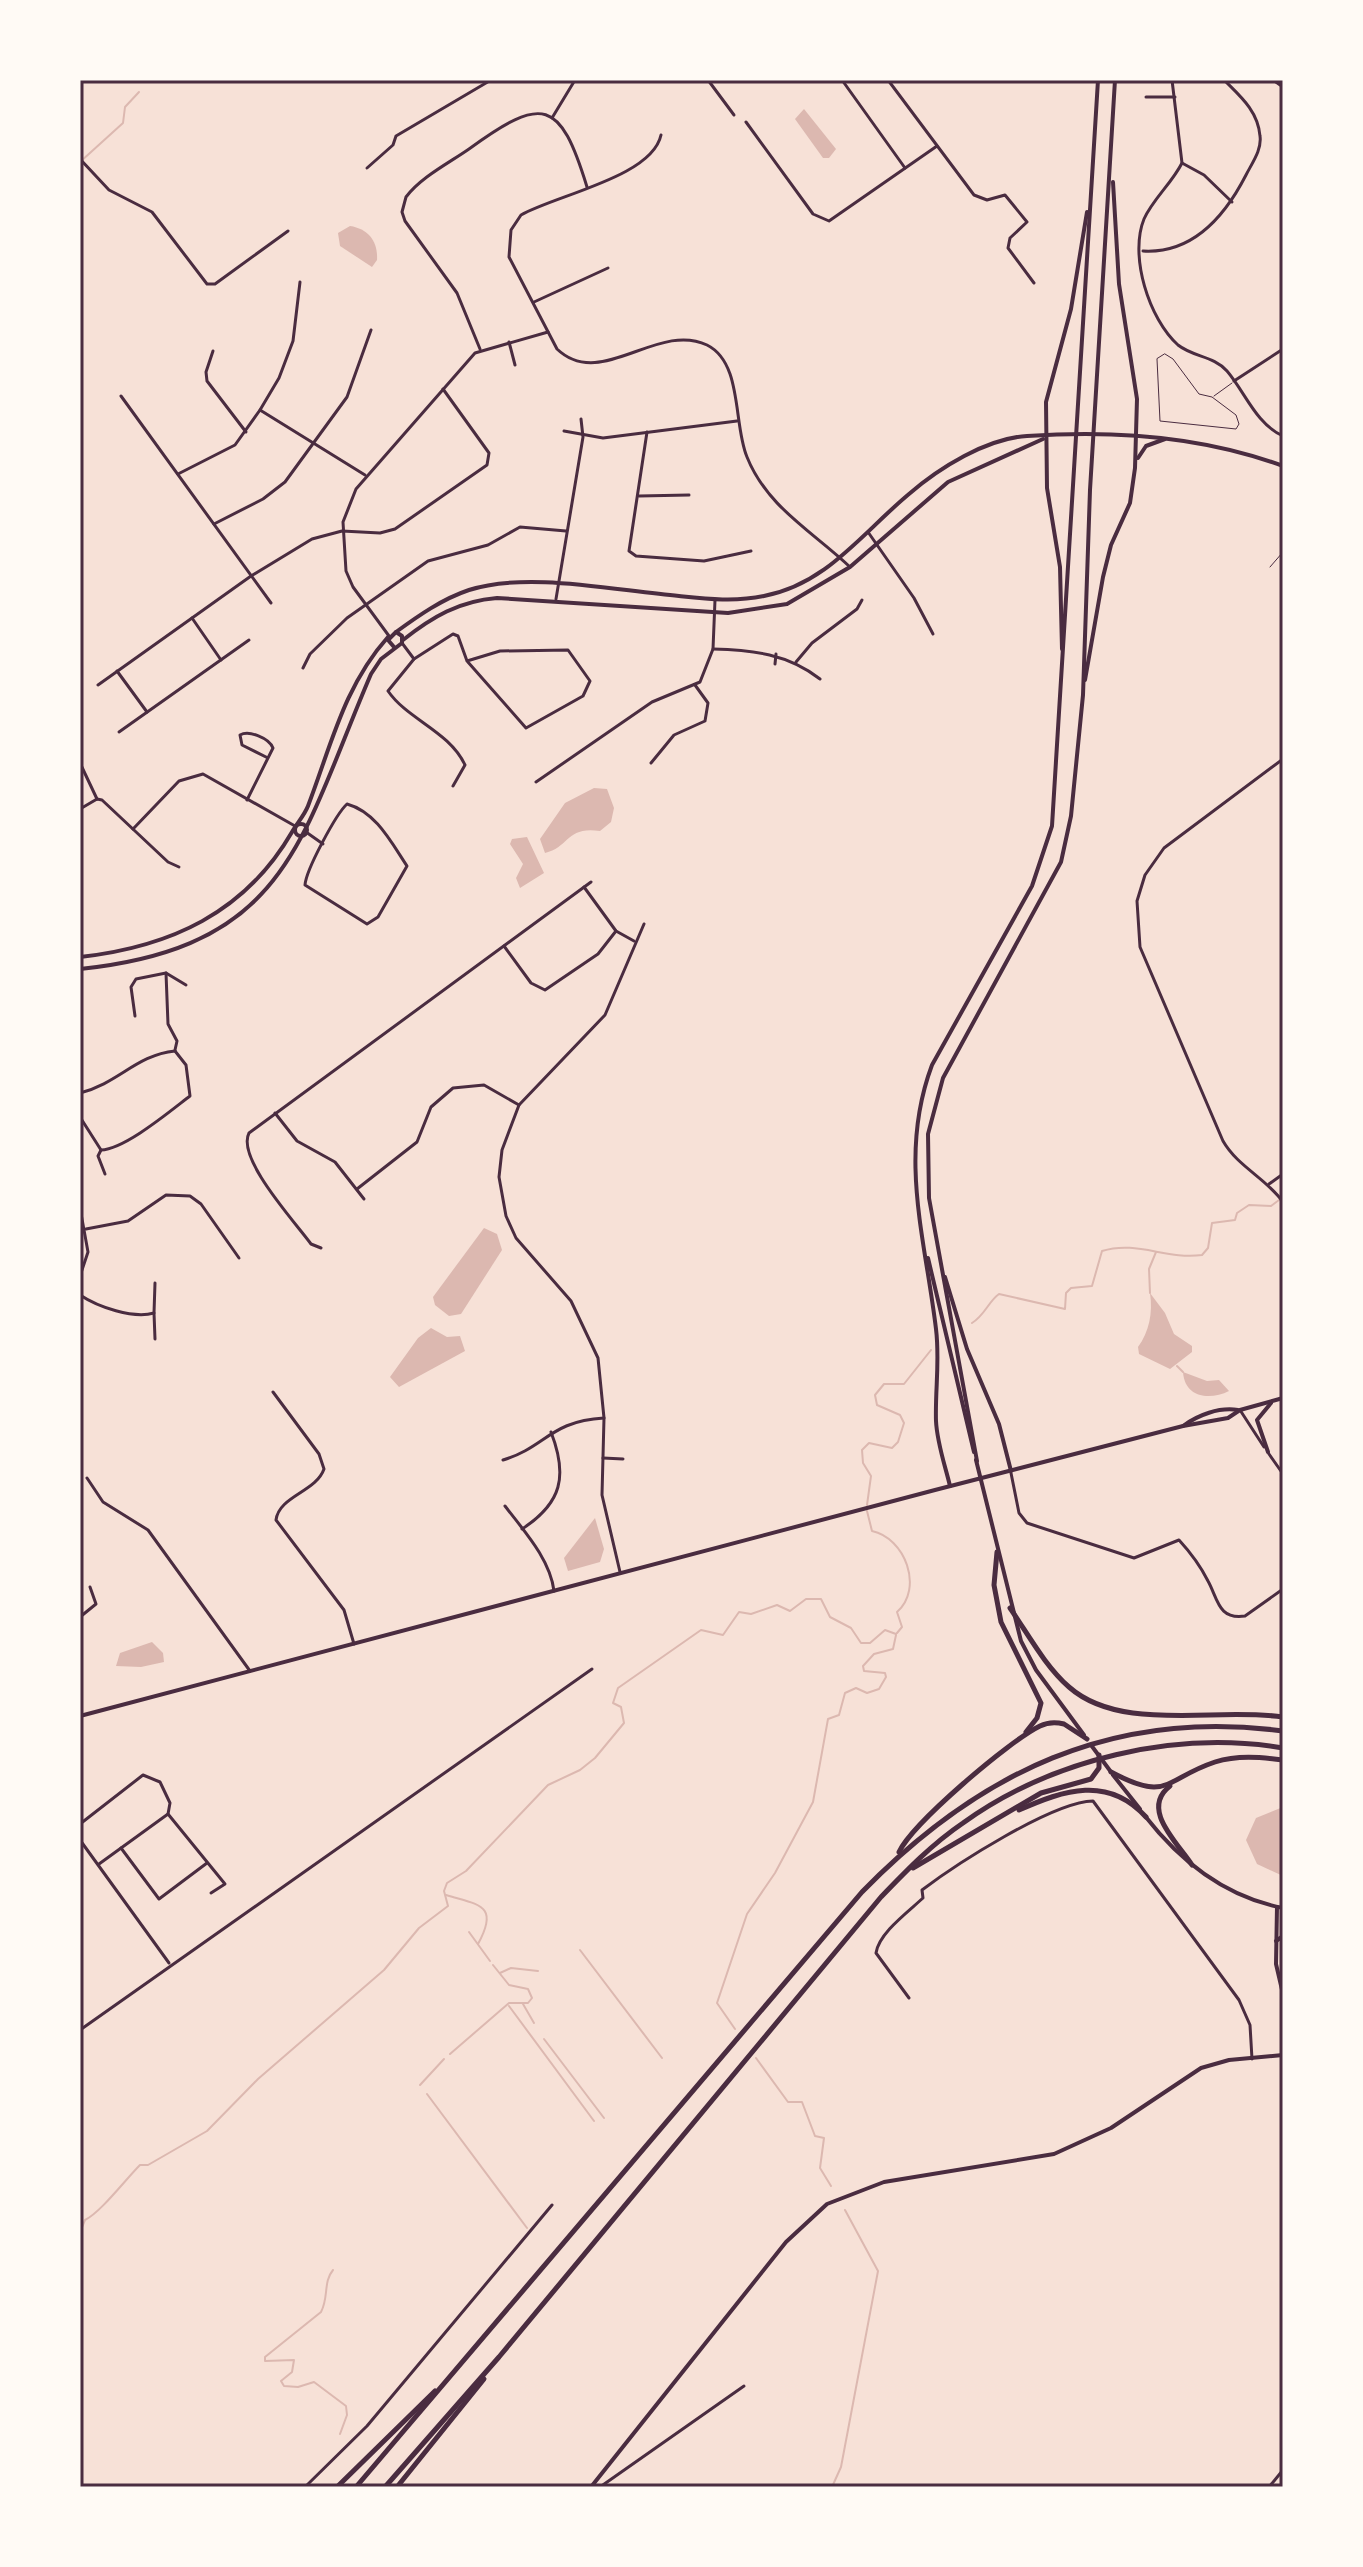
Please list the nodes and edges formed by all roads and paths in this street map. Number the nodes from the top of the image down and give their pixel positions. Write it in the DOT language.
graph roads {
  1 [pos="491,80"];
  2 [pos="575,80"];
  3 [pos="708,80"];
  4 [pos="720,80"];
  5 [pos="842,80"];
  6 [pos="888,80"];
  7 [pos="1098,80"];
  8 [pos="1115,80"];
  9 [pos="1172,80"];
  10 [pos="1224,80"];
  11 [pos="1273,80"];
  12 [pos="713,85"];
  13 [pos="1283,87"];
  14 [pos="1146,97"];
  15 [pos="1175,97"];
  16 [pos="734,115"];
  17 [pos="552,118"];
  18 [pos="746,122"];
  19 [pos="661,135"];
  20 [pos="937,146"];
  21 [pos="80,159"];
  22 [pos="1112,160"];
  23 [pos="1182,163"];
  24 [pos="367,168"];
  25 [pos="905,168"];
  26 [pos="587,187"];
  27 [pos="1091,194"];
  28 [pos="1232,202"];
  29 [pos="288,231"];
  30 [pos="1141,251"];
  31 [pos="608,268"];
  32 [pos="300,282"];
  33 [pos="1034,283"];
  34 [pos="534,302"];
  35 [pos="371,330"];
  36 [pos="548,332"];
  37 [pos="509,342"];
  38 [pos="480,349"];
  39 [pos="1283,349"];
  40 [pos="213,351"];
  41 [pos="515,365"];
  42 [pos="1234,381"];
  43 [pos="443,389"];
  44 [pos="121,396"];
  45 [pos="1212,397"];
  46 [pos="260,410"];
  47 [pos="581,419"];
  48 [pos="737,421"];
  49 [pos="564,431"];
  50 [pos="246,432"];
  51 [pos="647,432"];
  52 [pos="1137,435"];
  53 [pos="1283,436"];
  54 [pos="583,437"];
  55 [pos="1045,437"];
  56 [pos="1165,439"];
  57 [pos="312,442"];
  58 [pos="1283,466"];
  59 [pos="1135,468"];
  60 [pos="178,474"];
  61 [pos="365,475"];
  62 [pos="689,495"];
  63 [pos="639,496"];
  64 [pos="214,524"];
  65 [pos="342,531"];
  66 [pos="566,531"];
  67 [pos="868,532"];
  68 [pos="879,542"];
  69 [pos="751,551"];
  70 [pos="1283,552"];
  71 [pos="841,559"];
  72 [pos="850,567"];
  73 [pos="1270,567"];
  74 [pos="251,576"];
  75 [pos="558,585"];
  76 [pos="556,599"];
  77 [pos="715,600"];
  78 [pos="862,600"];
  79 [pos="271,603"];
  80 [pos="365,604"];
  81 [pos="714,612"];
  82 [pos="192,618"];
  83 [pos="392,634"];
  84 [pos="933,634"];
  85 [pos="249,640"];
  86 [pos="399,644"];
  87 [pos="713,649"];
  88 [pos="776,654"];
  89 [pos="413,658"];
  90 [pos="221,660"];
  91 [pos="467,661"];
  92 [pos="796,662"];
  93 [pos="775,664"];
  94 [pos="303,668"];
  95 [pos="117,671"];
  96 [pos="820,679"];
  97 [pos="1063,683"];
  98 [pos="98,685"];
  99 [pos="695,685"];
  100 [pos="1083,695"];
  101 [pos="147,712"];
  102 [pos="119,732"];
  103 [pos="268,758"];
  104 [pos="1283,759"];
  105 [pos="80,763"];
  106 [pos="651,763"];
  107 [pos="536,782"];
  108 [pos="453,786"];
  109 [pos="97,799"];
  110 [pos="247,800"];
  111 [pos="80,809"];
  112 [pos="295,826"];
  113 [pos="133,829"];
  114 [pos="306,832"];
  115 [pos="323,844"];
  116 [pos="179,867"];
  117 [pos="591,882"];
  118 [pos="584,887"];
  119 [pos="644,924"];
  120 [pos="616,931"];
  121 [pos="634,941"];
  122 [pos="504,946"];
  123 [pos="80,957"];
  124 [pos="80,969"];
  125 [pos="166,973"];
  126 [pos="186,985"];
  127 [pos="135,1016"];
  128 [pos="175,1051"];
  129 [pos="80,1093"];
  130 [pos="519,1105"];
  131 [pos="275,1113"];
  132 [pos="80,1117"];
  133 [pos="82,1127"];
  134 [pos="101,1150"];
  135 [pos="105,1174"];
  136 [pos="1283,1174"];
  137 [pos="1269,1184"];
  138 [pos="357,1189"];
  139 [pos="364,1199"];
  140 [pos="1283,1202"];
  141 [pos="80,1208"];
  142 [pos="86,1229"];
  143 [pos="923,1234"];
  144 [pos="88,1237"];
  145 [pos="80,1238"];
  146 [pos="321,1248"];
  147 [pos="938,1254"];
  148 [pos="239,1258"];
  149 [pos="80,1276"];
  150 [pos="155,1283"];
  151 [pos="80,1295"];
  152 [pos="154,1313"];
  153 [pos="155,1339"];
  154 [pos="273,1392"];
  155 [pos="1281,1399"];
  156 [pos="1240,1410"];
  157 [pos="604,1418"];
  158 [pos="1183,1426"];
  159 [pos="551,1432"];
  160 [pos="1268,1452"];
  161 [pos="603,1458"];
  162 [pos="623,1459"];
  163 [pos="503,1460"];
  164 [pos="977,1461"];
  165 [pos="1011,1471"];
  166 [pos="1283,1474"];
  167 [pos="87,1478"];
  168 [pos="950,1486"];
  169 [pos="505,1506"];
  170 [pos="522,1529"];
  171 [pos="997,1552"];
  172 [pos="621,1574"];
  173 [pos="90,1587"];
  174 [pos="1283,1589"];
  175 [pos="554,1591"];
  176 [pos="1010,1608"];
  177 [pos="80,1617"];
  178 [pos="354,1644"];
  179 [pos="592,1669"];
  180 [pos="250,1671"];
  181 [pos="80,1716"];
  182 [pos="1283,1717"];
  183 [pos="1072,1725"];
  184 [pos="1283,1731"];
  185 [pos="1087,1739"];
  186 [pos="1018,1741"];
  187 [pos="1283,1748"];
  188 [pos="1099,1755"];
  189 [pos="1283,1760"];
  190 [pos="1111,1772"];
  191 [pos="1172,1785"];
  192 [pos="168,1814"];
  193 [pos="1003,1816"];
  194 [pos="1146,1817"];
  195 [pos="80,1824"];
  196 [pos="80,1840"];
  197 [pos="121,1848"];
  198 [pos="898,1856"];
  199 [pos="207,1863"];
  200 [pos="99,1864"];
  201 [pos="1192,1865"];
  202 [pos="903,1875"];
  203 [pos="211,1893"];
  204 [pos="1280,1907"];
  205 [pos="1283,1936"];
  206 [pos="1276,1941"];
  207 [pos="170,1964"];
  208 [pos="1283,1994"];
  209 [pos="909,1998"];
  210 [pos="80,2030"];
  211 [pos="1283,2055"];
  212 [pos="1252,2059"];
  213 [pos="552,2205"];
  214 [pos="499,2357"];
  215 [pos="461,2365"];
  216 [pos="744,2386"];
  217 [pos="1283,2470"];
  218 [pos="305,2487"];
  219 [pos="337,2487"];
  220 [pos="356,2487"];
  221 [pos="385,2487"];
  222 [pos="397,2487"];
  223 [pos="591,2487"];
  224 [pos="600,2487"];
  225 [pos="1269,2487"];
  1 -- 24 [label="street"];
  2 -- 17 [label="street"];
  3 -- 12 [label="street"];
  4 -- 12 [label="street"];
  5 -- 25 [label="street"];
  6 -- 20 [label="street"];
  7 -- 27 [label="main road"];
  8 -- 22 [label="main road"];
  9 -- 15 [label="street"];
  10 -- 28 [label="street"];
  11 -- 13 [label="street"];
  12 -- 16 [label="street"];
  14 -- 15 [label="street"];
  15 -- 23 [label="street"];
  17 -- 26 [label="street"];
  17 -- 38 [label="street"];
  18 -- 25 [label="street"];
  19 -- 26 [label="street"];
  20 -- 25 [label="street"];
  20 -- 33 [label="street"];
  21 -- 29 [label="street"];
  22 -- 52 [label="main road"];
  22 -- 100 [label="main road"];
  23 -- 28 [label="street"];
  23 -- 30 [label="street"];
  26 -- 34 [label="street"];
  27 -- 55 [label="main road"];
  27 -- 97 [label="main road"];
  28 -- 30 [label="street"];
  30 -- 42 [label="street"];
  31 -- 34 [label="street"];
  32 -- 46 [label="street"];
  34 -- 36 [label="street"];
  35 -- 57 [label="street"];
  36 -- 37 [label="street"];
  36 -- 48 [label="street"];
  37 -- 38 [label="street"];
  37 -- 41 [label="street"];
  38 -- 43 [label="street"];
  39 -- 42 [label="street"];
  40 -- 50 [label="street"];
  42 -- 45 [label="lane"];
  42 -- 53 [label="street"];
  43 -- 61 [label="street"];
  43 -- 65 [label="street"];
  44 -- 60 [label="street"];
  45 -- 45 [label="lane"];
  46 -- 50 [label="street"];
  46 -- 57 [label="street"];
  47 -- 54 [label="street"];
  48 -- 51 [label="street"];
  48 -- 71 [label="street"];
  49 -- 54 [label="street"];
  50 -- 60 [label="street"];
  51 -- 54 [label="street"];
  51 -- 63 [label="street"];
  52 -- 55 [label="main road"];
  52 -- 56 [label="main road"];
  52 -- 59 [label="main road"];
  54 -- 66 [label="street"];
  55 -- 67 [label="main road"];
  55 -- 68 [label="main road"];
  55 -- 97 [label="main road"];
  56 -- 58 [label="main road"];
  56 -- 59 [label="main road"];
  57 -- 61 [label="street"];
  57 -- 64 [label="street"];
  59 -- 100 [label="main road"];
  60 -- 64 [label="street"];
  61 -- 65 [label="street"];
  62 -- 63 [label="street"];
  63 -- 69 [label="street"];
  64 -- 74 [label="street"];
  65 -- 74 [label="street"];
  65 -- 80 [label="street"];
  66 -- 75 [label="street"];
  66 -- 80 [label="street"];
  67 -- 68 [label="street"];
  67 -- 71 [label="main road"];
  68 -- 72 [label="main road"];
  68 -- 84 [label="street"];
  70 -- 73 [label="lane"];
  71 -- 72 [label="street"];
  71 -- 77 [label="main road"];
  72 -- 81 [label="main road"];
  74 -- 79 [label="street"];
  74 -- 82 [label="street"];
  75 -- 76 [label="street"];
  75 -- 77 [label="main road"];
  75 -- 83 [label="main road"];
  76 -- 81 [label="main road"];
  76 -- 86 [label="main road"];
  77 -- 81 [label="street"];
  78 -- 92 [label="street"];
  80 -- 83 [label="street"];
  80 -- 94 [label="street"];
  81 -- 87 [label="street"];
  82 -- 90 [label="street"];
  82 -- 95 [label="street"];
  83 -- 86 [label="main road"];
  83 -- 86 [label="main road"];
  83 -- 112 [label="main road"];
  85 -- 90 [label="street"];
  86 -- 89 [label="street"];
  86 -- 114 [label="main road"];
  87 -- 88 [label="street"];
  87 -- 99 [label="street"];
  88 -- 92 [label="street"];
  88 -- 93 [label="street"];
  89 -- 91 [label="street"];
  89 -- 108 [label="street"];
  90 -- 101 [label="street"];
  91 -- 91 [label="street"];
  92 -- 96 [label="street"];
  95 -- 98 [label="street"];
  95 -- 101 [label="street"];
  97 -- 143 [label="main road"];
  99 -- 106 [label="street"];
  99 -- 107 [label="street"];
  100 -- 147 [label="main road"];
  101 -- 102 [label="street"];
  103 -- 103 [label="street"];
  103 -- 110 [label="street"];
  104 -- 137 [label="street"];
  105 -- 109 [label="street"];
  109 -- 111 [label="street"];
  109 -- 113 [label="street"];
  110 -- 112 [label="street"];
  110 -- 113 [label="street"];
  112 -- 114 [label="main road"];
  112 -- 114 [label="main road"];
  112 -- 123 [label="main road"];
  113 -- 116 [label="street"];
  114 -- 115 [label="street"];
  114 -- 124 [label="main road"];
  115 -- 115 [label="street"];
  117 -- 118 [label="street"];
  118 -- 120 [label="street"];
  118 -- 122 [label="street"];
  119 -- 121 [label="street"];
  120 -- 121 [label="street"];
  120 -- 122 [label="street"];
  121 -- 130 [label="street"];
  122 -- 131 [label="street"];
  125 -- 126 [label="street"];
  125 -- 127 [label="street"];
  125 -- 128 [label="street"];
  128 -- 129 [label="street"];
  128 -- 134 [label="street"];
  130 -- 138 [label="street"];
  130 -- 157 [label="street"];
  131 -- 138 [label="street"];
  131 -- 146 [label="street"];
  132 -- 133 [label="street"];
  133 -- 134 [label="street"];
  134 -- 135 [label="street"];
  136 -- 137 [label="street"];
  137 -- 140 [label="street"];
  138 -- 139 [label="street"];
  141 -- 142 [label="street"];
  142 -- 144 [label="street"];
  142 -- 148 [label="street"];
  143 -- 164 [label="main road"];
  143 -- 168 [label="main road"];
  144 -- 145 [label="street"];
  144 -- 149 [label="street"];
  147 -- 164 [label="main road"];
  147 -- 165 [label="main road"];
  150 -- 152 [label="street"];
  151 -- 152 [label="street"];
  152 -- 153 [label="street"];
  154 -- 178 [label="street"];
  155 -- 156 [label="main road"];
  155 -- 160 [label="main road"];
  156 -- 158 [label="main road"];
  156 -- 158 [label="main road"];
  156 -- 160 [label="street"];
  157 -- 159 [label="street"];
  157 -- 161 [label="street"];
  158 -- 165 [label="main road"];
  159 -- 163 [label="street"];
  159 -- 170 [label="street"];
  160 -- 166 [label="street"];
  161 -- 162 [label="street"];
  161 -- 172 [label="street"];
  164 -- 171 [label="main road"];
  165 -- 168 [label="main road"];
  165 -- 174 [label="street"];
  167 -- 180 [label="street"];
  168 -- 172 [label="main road"];
  169 -- 170 [label="street"];
  170 -- 175 [label="street"];
  171 -- 176 [label="main road"];
  171 -- 186 [label="highway"];
  172 -- 175 [label="main road"];
  173 -- 177 [label="street"];
  175 -- 178 [label="main road"];
  176 -- 182 [label="highway"];
  176 -- 183 [label="main road"];
  178 -- 180 [label="main road"];
  179 -- 207 [label="street"];
  180 -- 181 [label="main road"];
  183 -- 185 [label="highway"];
  183 -- 186 [label="highway"];
  184 -- 198 [label="highway"];
  185 -- 188 [label="main road"];
  186 -- 198 [label="highway"];
  187 -- 202 [label="highway"];
  188 -- 190 [label="main road"];
  188 -- 193 [label="highway"];
  189 -- 191 [label="highway"];
  190 -- 191 [label="highway"];
  190 -- 194 [label="main road"];
  191 -- 201 [label="highway"];
  192 -- 195 [label="street"];
  192 -- 197 [label="street"];
  192 -- 199 [label="street"];
  193 -- 194 [label="highway"];
  193 -- 202 [label="highway"];
  194 -- 201 [label="main road"];
  196 -- 200 [label="street"];
  197 -- 199 [label="street"];
  197 -- 200 [label="street"];
  198 -- 215 [label="highway"];
  199 -- 203 [label="street"];
  200 -- 207 [label="street"];
  201 -- 204 [label="main road"];
  202 -- 214 [label="highway"];
  204 -- 206 [label="main road"];
  205 -- 206 [label="main road"];
  206 -- 208 [label="main road"];
  207 -- 210 [label="street"];
  209 -- 212 [label="street"];
  211 -- 212 [label="main road"];
  212 -- 223 [label="main road"];
  213 -- 218 [label="street"];
  214 -- 221 [label="highway"];
  214 -- 222 [label="highway"];
  215 -- 219 [label="highway"];
  215 -- 220 [label="highway"];
  216 -- 224 [label="street"];
  217 -- 225 [label="street"];
}
